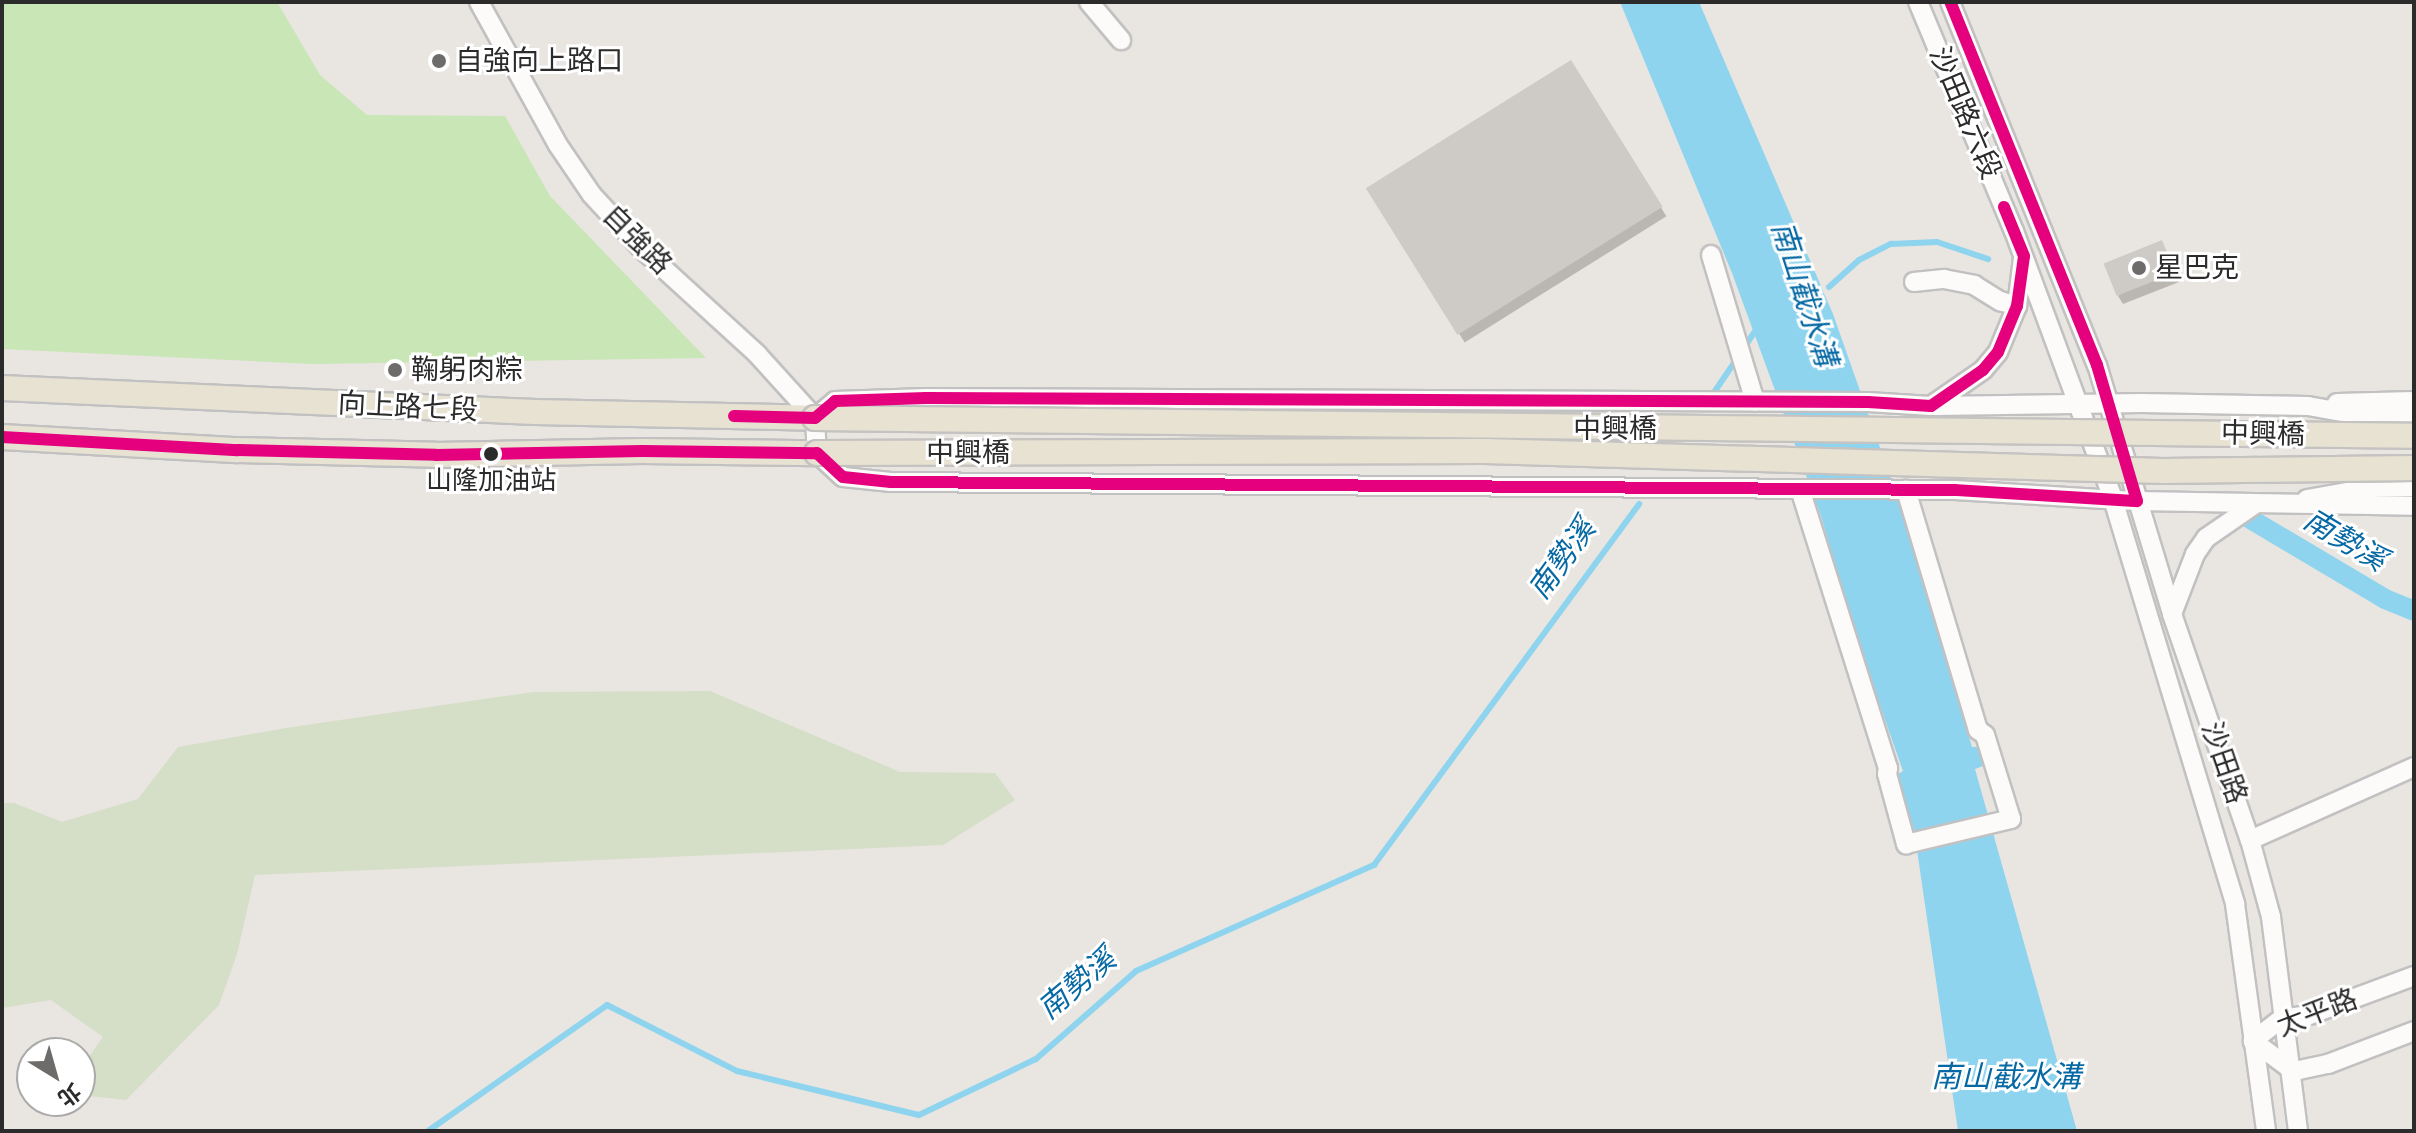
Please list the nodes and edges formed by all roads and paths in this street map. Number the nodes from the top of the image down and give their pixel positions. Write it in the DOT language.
graph roads {
  1 [pos="479,2"];
  2 [pos="1089,2"];
  3 [pos="1918,2"];
  4 [pos="1950,2"];
  5 [pos="1121,40"];
  6 [pos="1711,255"];
  7 [pos="2024,256"];
  8 [pos="1914,282"];
  9 [pos="2017,306"];
  10 [pos="2,388"];
  11 [pos="1755,401"];
  12 [pos="2414,401"];
  13 [pos="2109,404"];
  14 [pos="2078,405"];
  15 [pos="2267,405"];
  16 [pos="1931,406"];
  17 [pos="815,418"];
  18 [pos="2414,418"];
  19 [pos="2414,436"];
  20 [pos="2,437"];
  21 [pos="817,453"];
  22 [pos="2414,468"];
  23 [pos="2414,487"];
  24 [pos="1800,489"];
  25 [pos="1906,490"];
  26 [pos="2113,499"];
  27 [pos="2137,501"];
  28 [pos="2254,505"];
  29 [pos="2285,506"];
  30 [pos="2414,506"];
  31 [pos="2172,614"];
  32 [pos="2414,767"];
  33 [pos="2250,840"];
  34 [pos="2414,976"];
  35 [pos="2281,1019"];
  36 [pos="2414,1031"];
  37 [pos="2253,1041"];
  38 [pos="2292,1070"];
  39 [pos="2266,1131"];
  40 [pos="2298,1131"];
  1 -- 17 [label="street, 自強路"];
  2 -- 5 [label="street"];
  3 -- 7 [label="street, 沙田路六段"];
  4 -- 13 [label="street, 沙田路六段"];
  6 -- 11 [label="street"];
  7 -- 9 [label="street"];
  7 -- 14 [label="street, 沙田路六段"];
  8 -- 9 [label="street"];
  9 -- 16 [label="street"];
  10 -- 17 [label="main road, 向上路七段"];
  11 -- 16 [label="street"];
  11 -- 17 [label="street"];
  12 -- 15 [label="street"];
  13 -- 14 [label="street"];
  13 -- 15 [label="street"];
  13 -- 27 [label="street, 沙田路"];
  14 -- 16 [label="street"];
  14 -- 26 [label="street, 沙田路"];
  15 -- 18 [label="street"];
  17 -- 19 [label="main road, 中興橋, bridge"];
  17 -- 21 [label="street"];
  20 -- 21 [label="main road, 向上路七段"];
  21 -- 22 [label="main road, 中興橋, bridge"];
  21 -- 24 [label="street"];
  23 -- 29 [label="street"];
  24 -- 25 [label="street"];
  24 -- 25 [label="street"];
  25 -- 26 [label="street"];
  26 -- 27 [label="street"];
  26 -- 37 [label="street, 沙田路"];
  27 -- 28 [label="street"];
  27 -- 31 [label="street, 沙田路"];
  28 -- 29 [label="street"];
  28 -- 31 [label="street"];
  29 -- 30 [label="street"];
  31 -- 33 [label="street, 沙田路"];
  32 -- 33 [label="street"];
  33 -- 35 [label="street, 沙田路"];
  34 -- 35 [label="street, 太平路"];
  35 -- 37 [label="street, 太平路"];
  35 -- 38 [label="street, 沙田路"];
  36 -- 38 [label="street, 太平路"];
  37 -- 38 [label="street, 太平路"];
  37 -- 39 [label="street, 沙田路"];
  38 -- 40 [label="street, 沙田路"];
}
